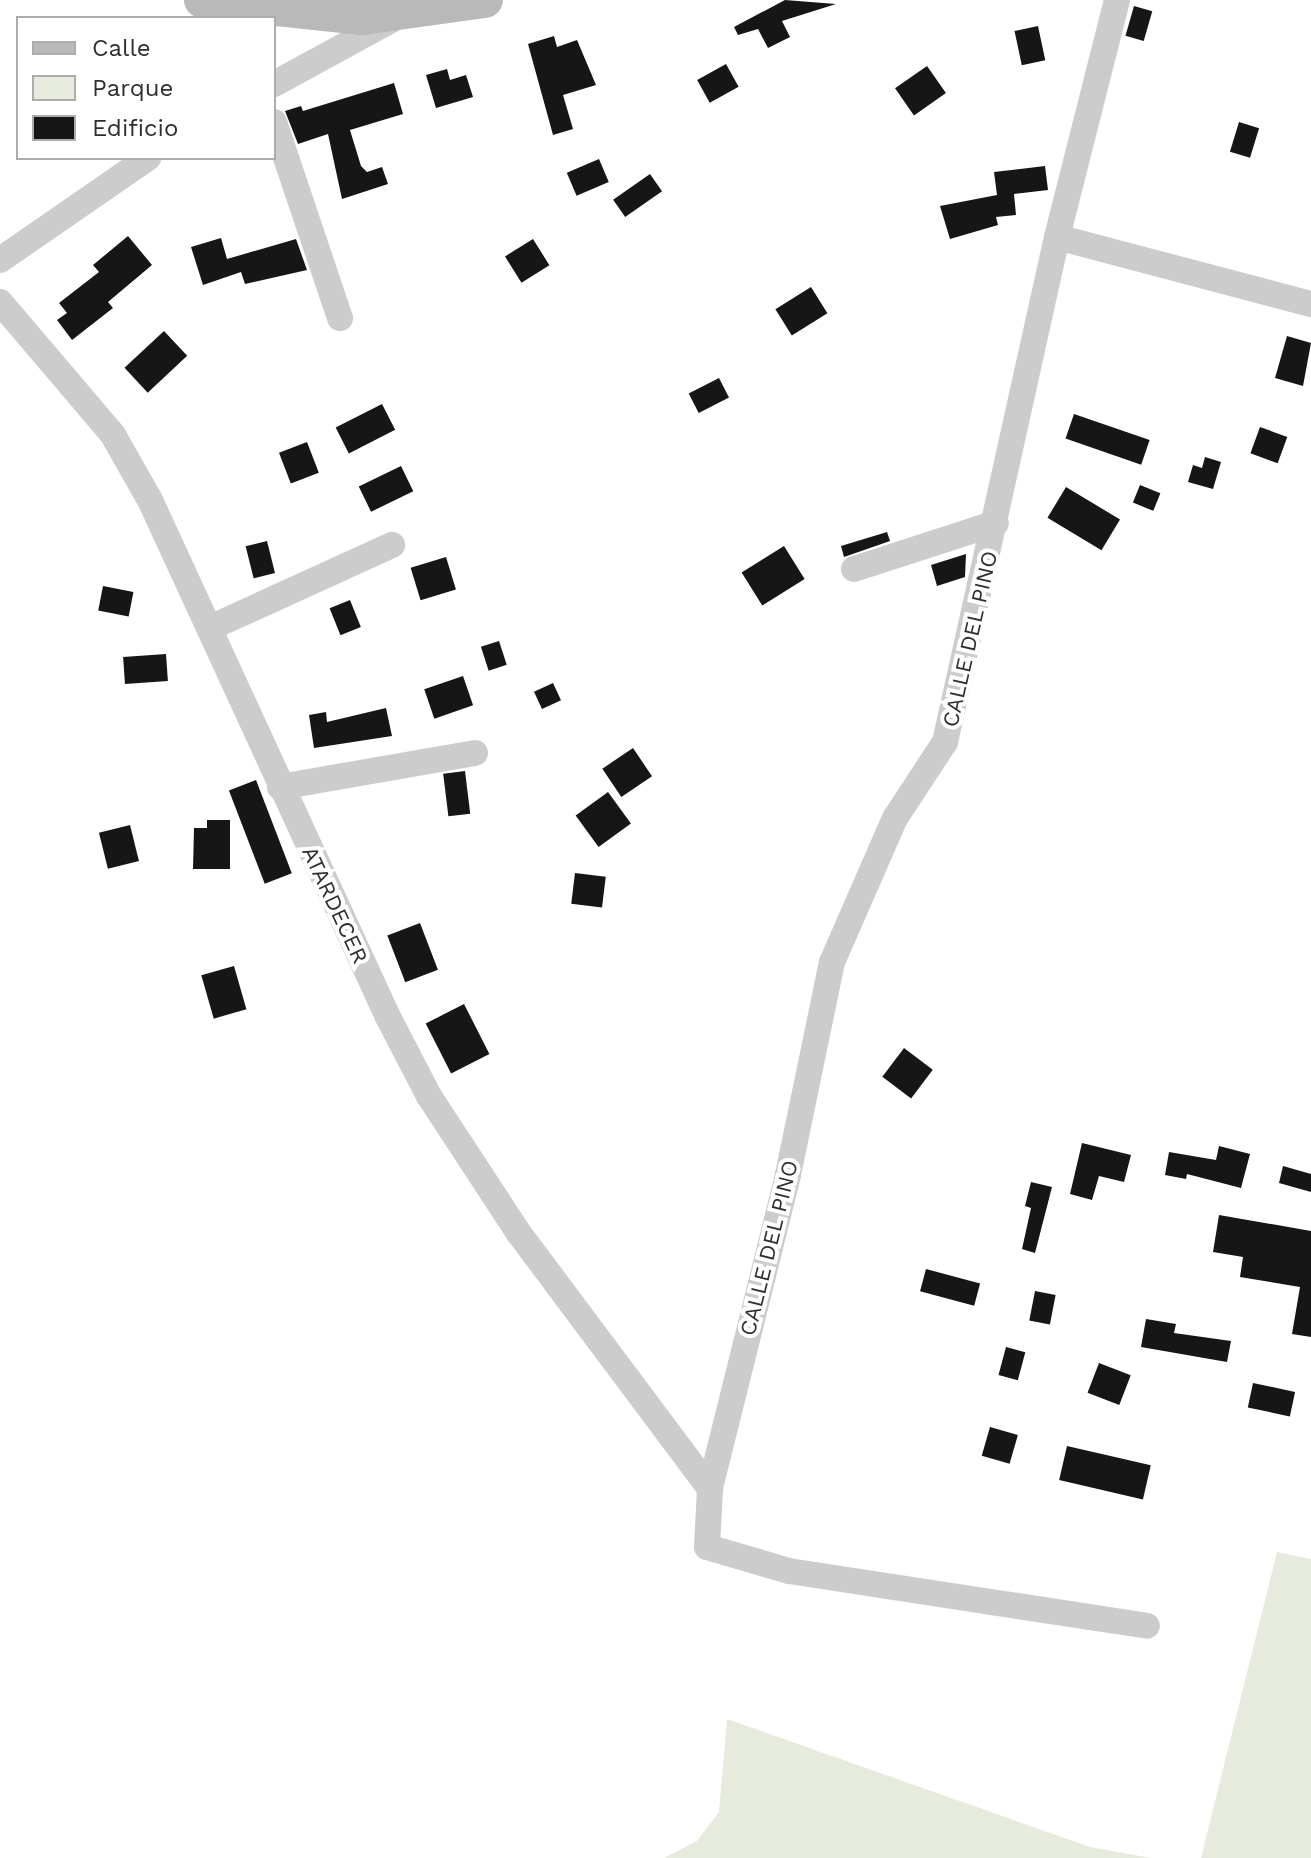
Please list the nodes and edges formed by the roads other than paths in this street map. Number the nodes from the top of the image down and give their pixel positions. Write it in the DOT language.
graph roads {
  1 [pos="202,0"];
  2 [pos="485,0"];
  3 [pos="1117,0"];
  4 [pos="318,8"];
  5 [pos="404,14"];
  6 [pos="276,83"];
  7 [pos="276,128"];
  8 [pos="145,160"];
  9 [pos="1057,237"];
  10 [pos="0,260"];
  11 [pos="0,302"];
  12 [pos="1311,304"];
  13 [pos="340,318"];
  14 [pos="996,523"];
  15 [pos="392,545"];
  16 [pos="854,569"];
  17 [pos="212,627"];
  18 [pos="475,753"];
  19 [pos="280,787"];
  20 [pos="710,1489"];
  21 [pos="1147,1626"];
  1 -- 4 [label="main road"];
  2 -- 5 [label="main road"];
  3 -- 9 [label="street, CALLE DEL PINO"];
  4 -- 5 [label="main road"];
  5 -- 6 [label="street"];
  7 -- 13 [label="street"];
  8 -- 10 [label="street"];
  9 -- 12 [label="street"];
  9 -- 14 [label="street, CALLE DEL PINO"];
  11 -- 17 [label="street, ATARDECER"];
  14 -- 16 [label="street"];
  14 -- 20 [label="street, CALLE DEL PINO"];
  15 -- 17 [label="street"];
  17 -- 19 [label="street, ATARDECER"];
  18 -- 19 [label="street"];
  19 -- 20 [label="street, ATARDECER"];
  20 -- 21 [label="street"];
}
